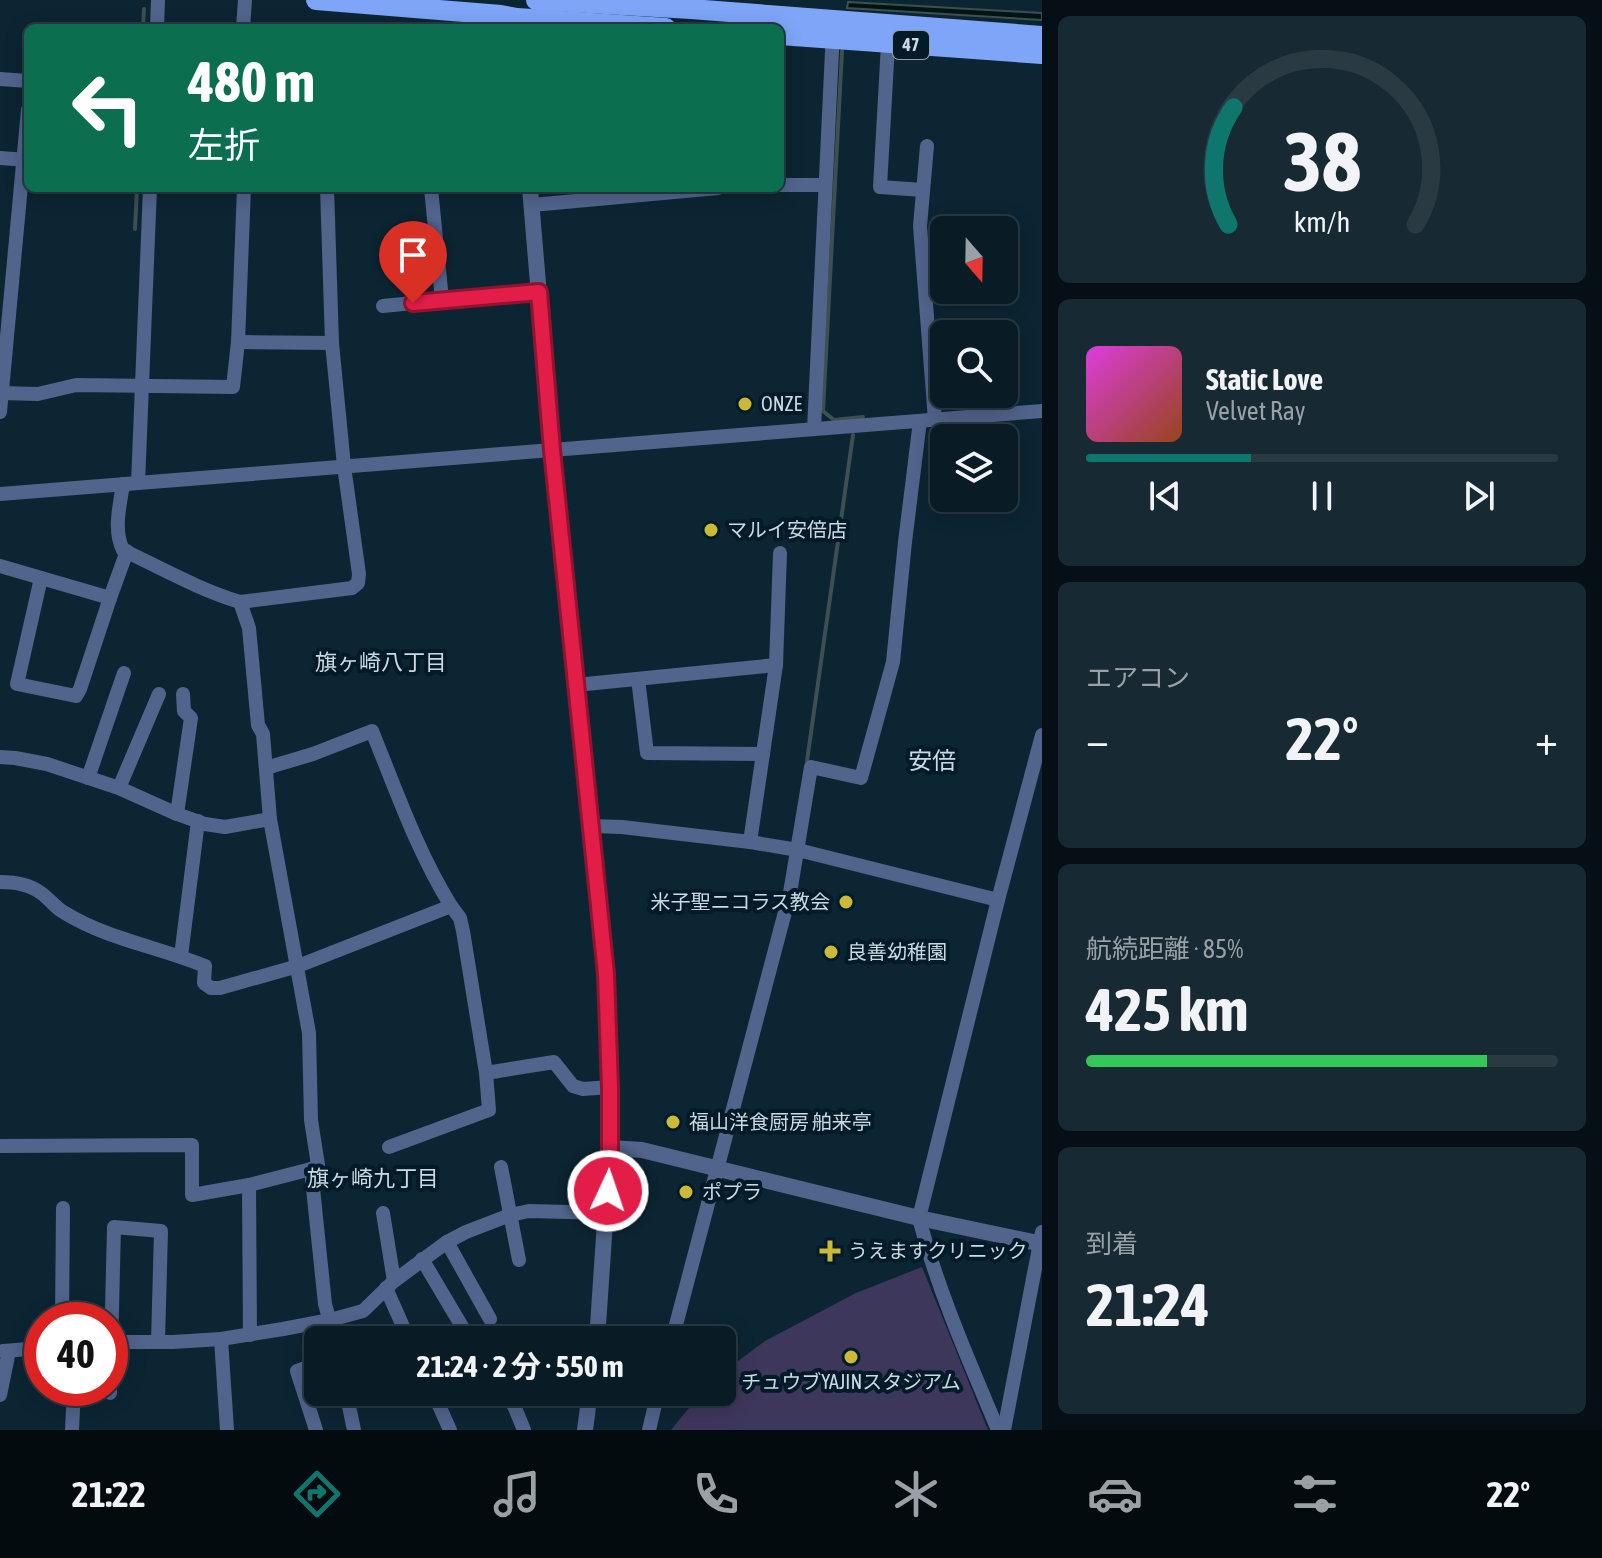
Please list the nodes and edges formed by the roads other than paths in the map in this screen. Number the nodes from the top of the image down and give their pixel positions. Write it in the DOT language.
graph roads {
  1 [pos="158,0"];
  2 [pos="245,0"];
  3 [pos="316,0"];
  4 [pos="536,0"];
  5 [pos="516,15"];
  6 [pos="157,24"];
  7 [pos="243,24"];
  8 [pos="620,24"];
  9 [pos="774,24"];
  10 [pos="784,25"];
  11 [pos="833,30"];
  12 [pos="784,35"];
  13 [pos="1042,36"];
  14 [pos="888,44"];
  15 [pos="1042,54"];
  16 [pos="0,79"];
  17 [pos="24,81"];
  18 [pos="927,146"];
  19 [pos="0,158"];
  20 [pos="24,160"];
  21 [pos="24,170"];
  22 [pos="784,185"];
  23 [pos="825,185"];
  24 [pos="923,190"];
  25 [pos="150,192"];
  26 [pos="244,192"];
  27 [pos="327,192"];
  28 [pos="431,192"];
  29 [pos="635,192"];
  30 [pos="531,197"];
  31 [pos="539,292"];
  32 [pos="442,300"];
  33 [pos="383,306"];
  34 [pos="238,342"];
  35 [pos="332,343"];
  36 [pos="141,386"];
  37 [pos="1,393"];
  38 [pos="1042,411"];
  39 [pos="0,412"];
  40 [pos="927,420"];
  41 [pos="814,429"];
  42 [pos="552,450"];
  43 [pos="344,466"];
  44 [pos="138,483"];
  45 [pos="123,484"];
  46 [pos="0,494"];
  47 [pos="127,551"];
  48 [pos="780,553"];
  49 [pos="0,566"];
  50 [pos="41,578"];
  51 [pos="110,598"];
  52 [pos="240,602"];
  53 [pos="776,665"];
  54 [pos="124,673"];
  55 [pos="638,679"];
  56 [pos="576,685"];
  57 [pos="159,694"];
  58 [pos="183,694"];
  59 [pos="1042,735"];
  60 [pos="763,754"];
  61 [pos="0,757"];
  62 [pos="266,768"];
  63 [pos="88,778"];
  64 [pos="119,788"];
  65 [pos="177,814"];
  66 [pos="270,819"];
  67 [pos="198,821"];
  68 [pos="591,826"];
  69 [pos="750,842"];
  70 [pos="798,850"];
  71 [pos="0,882"];
  72 [pos="998,900"];
  73 [pos="451,906"];
  74 [pos="181,956"];
  75 [pos="298,966"];
  76 [pos="486,1073"];
  77 [pos="610,1087"];
  78 [pos="0,1146"];
  79 [pos="389,1147"];
  80 [pos="610,1148"];
  81 [pos="501,1167"];
  82 [pos="716,1168"];
  83 [pos="311,1169"];
  84 [pos="249,1185"];
  85 [pos="63,1208"];
  86 [pos="383,1213"];
  87 [pos="607,1213"];
  88 [pos="510,1215"];
  89 [pos="919,1218"];
  90 [pos="1041,1240"];
  91 [pos="447,1242"];
  92 [pos="422,1259"];
  93 [pos="519,1260"];
  94 [pos="390,1284"];
  95 [pos="62,1302"];
  96 [pos="111,1302"];
  97 [pos="490,1319"];
  98 [pos="330,1320"];
  99 [pos="332,1326"];
  100 [pos="404,1326"];
  101 [pos="462,1326"];
  102 [pos="598,1326"];
  103 [pos="676,1326"];
  104 [pos="250,1335"];
  105 [pos="221,1339"];
  106 [pos="128,1342"];
  107 [pos="158,1342"];
  108 [pos="24,1349"];
  109 [pos="4,1351"];
  110 [pos="304,1368"];
  111 [pos="304,1393"];
  112 [pos="0,1395"];
  113 [pos="73,1406"];
  114 [pos="308,1406"];
  115 [pos="349,1406"];
  116 [pos="439,1406"];
  117 [pos="514,1406"];
  118 [pos="588,1406"];
  119 [pos="655,1406"];
  120 [pos="72,1430"];
  121 [pos="227,1430"];
  122 [pos="316,1430"];
  123 [pos="354,1430"];
  124 [pos="450,1430"];
  125 [pos="524,1430"];
  126 [pos="585,1430"];
  127 [pos="649,1430"];
  128 [pos="1001,1430"];
  1 -- 6 [label="street"];
  2 -- 7 [label="street"];
  3 -- 5 [label="main road"];
  4 -- 9 [label="main road, 47"];
  5 -- 8 [label="main road"];
  10 -- 11 [label="main road, 47"];
  11 -- 12 [label="main road, 47"];
  11 -- 13 [label="main road, 47"];
  11 -- 14 [label="main road, 47"];
  11 -- 23 [label="street"];
  14 -- 15 [label="main road, 47"];
  14 -- 24 [label="street"];
  16 -- 17 [label="street"];
  18 -- 24 [label="street"];
  19 -- 20 [label="street"];
  21 -- 37 [label="street"];
  22 -- 23 [label="street"];
  23 -- 41 [label="street"];
  24 -- 40 [label="street"];
  25 -- 36 [label="street"];
  26 -- 34 [label="street"];
  27 -- 35 [label="street"];
  28 -- 32 [label="street"];
  29 -- 30 [label="street"];
  30 -- 31 [label="street"];
  31 -- 32 [label="street"];
  31 -- 42 [label="street"];
  32 -- 33 [label="street"];
  34 -- 35 [label="street"];
  34 -- 36 [label="street"];
  35 -- 43 [label="street"];
  36 -- 37 [label="street"];
  36 -- 44 [label="street"];
  37 -- 39 [label="street"];
  38 -- 40 [label="street"];
  40 -- 41 [label="street"];
  40 -- 70 [label="street"];
  41 -- 42 [label="street"];
  42 -- 43 [label="street"];
  42 -- 56 [label="street"];
  43 -- 44 [label="street"];
  43 -- 52 [label="street"];
  44 -- 45 [label="street"];
  45 -- 46 [label="street"];
  45 -- 47 [label="street"];
  47 -- 51 [label="street"];
  47 -- 52 [label="street"];
  48 -- 53 [label="street"];
  49 -- 50 [label="street"];
  50 -- 51 [label="street"];
  50 -- 51 [label="street"];
  52 -- 62 [label="street"];
  53 -- 55 [label="street"];
  53 -- 60 [label="street"];
  54 -- 63 [label="street"];
  55 -- 56 [label="street"];
  55 -- 60 [label="street"];
  56 -- 68 [label="street"];
  57 -- 64 [label="street"];
  58 -- 65 [label="street"];
  59 -- 72 [label="street"];
  60 -- 69 [label="street"];
  61 -- 63 [label="street"];
  62 -- 66 [label="street"];
  62 -- 73 [label="street"];
  63 -- 64 [label="street"];
  64 -- 65 [label="street"];
  65 -- 67 [label="street"];
  66 -- 67 [label="street"];
  66 -- 75 [label="street"];
  67 -- 74 [label="street"];
  68 -- 69 [label="street"];
  68 -- 77 [label="street"];
  69 -- 70 [label="street"];
  70 -- 72 [label="street"];
  70 -- 82 [label="street"];
  71 -- 74 [label="street"];
  72 -- 89 [label="street"];
  73 -- 75 [label="street"];
  73 -- 76 [label="street"];
  74 -- 75 [label="street"];
  75 -- 83 [label="street"];
  76 -- 77 [label="street"];
  76 -- 79 [label="street"];
  77 -- 80 [label="street"];
  78 -- 84 [label="street"];
  80 -- 82 [label="street"];
  80 -- 87 [label="street"];
  81 -- 88 [label="street"];
  82 -- 89 [label="street"];
  82 -- 103 [label="street"];
  83 -- 84 [label="street"];
  83 -- 98 [label="street"];
  84 -- 104 [label="street"];
  85 -- 95 [label="street"];
  86 -- 94 [label="street"];
  87 -- 88 [label="street"];
  87 -- 102 [label="street"];
  88 -- 91 [label="street"];
  88 -- 93 [label="street"];
  89 -- 90 [label="street"];
  89 -- 128 [label="street"];
  90 -- 128 [label="street"];
  91 -- 92 [label="street"];
  91 -- 97 [label="street"];
  92 -- 94 [label="street"];
  92 -- 101 [label="street"];
  94 -- 98 [label="street"];
  94 -- 100 [label="street"];
  96 -- 107 [label="street"];
  98 -- 99 [label="street"];
  98 -- 104 [label="street"];
  104 -- 105 [label="street"];
  105 -- 107 [label="street"];
  105 -- 121 [label="street"];
  106 -- 107 [label="street"];
  108 -- 109 [label="street"];
  109 -- 112 [label="street"];
  110 -- 111 [label="street"];
  113 -- 120 [label="street"];
  114 -- 122 [label="street"];
  115 -- 123 [label="street"];
  116 -- 124 [label="street"];
  117 -- 125 [label="street"];
  118 -- 126 [label="street"];
  119 -- 127 [label="street"];
}
